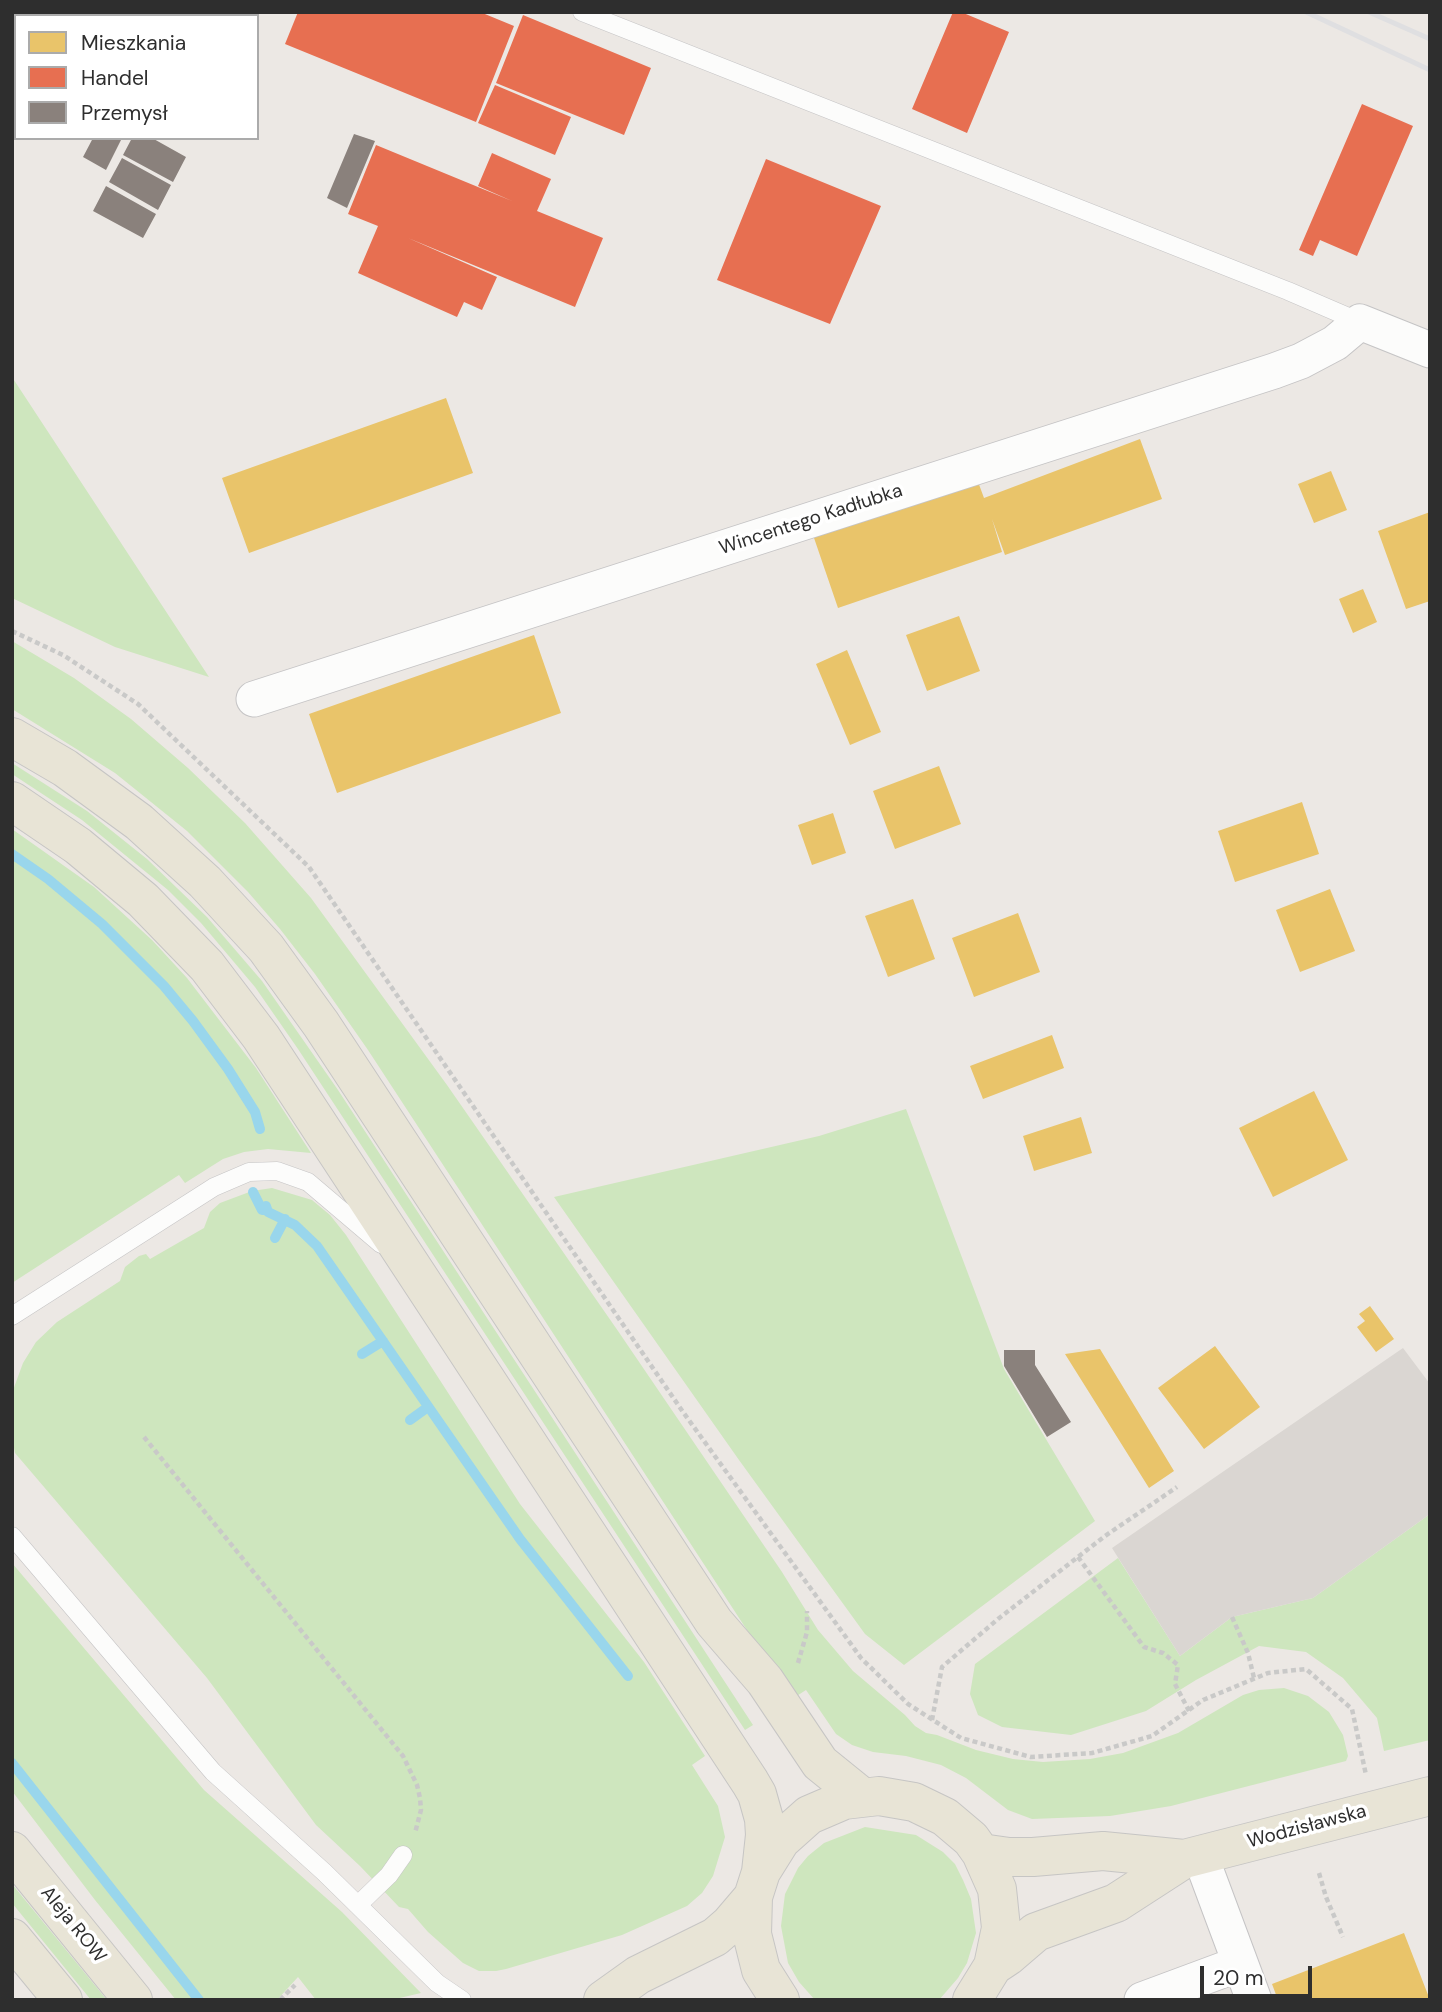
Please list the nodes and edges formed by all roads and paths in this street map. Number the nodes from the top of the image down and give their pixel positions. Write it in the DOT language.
graph roads {
  1 [pos="582,12"];
  2 [pos="1360,322"];
  3 [pos="1430,351"];
  4 [pos="12,631"];
  5 [pos="254,699"];
  6 [pos="12,737"];
  7 [pos="12,802"];
  8 [pos="423,1281"];
  9 [pos="33,1304"];
  10 [pos="12,1316"];
  11 [pos="12,1324"];
  12 [pos="144,1437"];
  13 [pos="1177,1487"];
  14 [pos="12,1536"];
  15 [pos="1078,1557"];
  16 [pos="807,1611"];
  17 [pos="1232,1618"];
  18 [pos="796,1670"];
  19 [pos="1254,1678"];
  20 [pos="1189,1710"];
  21 [pos="932,1720"];
  22 [pos="1430,1796"];
  23 [pos="862,1797"];
  24 [pos="1374,1810"];
  25 [pos="12,1851"];
  26 [pos="981,1853"];
  27 [pos="403,1855"];
  28 [pos="1192,1857"];
  29 [pos="1319,1873"];
  30 [pos="757,1884"];
  31 [pos="358,1905"];
  32 [pos="1343,1937"];
  33 [pos="12,1938"];
  34 [pos="1239,1964"];
  35 [pos="993,1966"];
  36 [pos="295,1985"];
  37 [pos="63,2000"];
  38 [pos="134,2000"];
  39 [pos="280,2000"];
  40 [pos="461,2000"];
  41 [pos="603,2000"];
  42 [pos="780,2000"];
  43 [pos="972,2000"];
  44 [pos="1142,2000"];
  45 [pos="1254,2000"];
  1 -- 2 [label="lane"];
  2 -- 3 [label="street"];
  2 -- 5 [label="street, Wincentego Kadłubka"];
  4 -- 21 [label="path"];
  6 -- 23 [label="main road"];
  7 -- 8 [label="main road"];
  8 -- 9 [label="lane"];
  8 -- 30 [label="main road"];
  9 -- 10 [label="lane"];
  9 -- 11 [label="lane"];
  12 -- 27 [label="path"];
  13 -- 15 [label="path"];
  14 -- 31 [label="lane"];
  15 -- 20 [label="path"];
  15 -- 21 [label="path"];
  16 -- 18 [label="path"];
  17 -- 19 [label="path"];
  19 -- 20 [label="path"];
  19 -- 24 [label="path"];
  20 -- 21 [label="path"];
  22 -- 24 [label="main road, Wodzisławska"];
  23 -- 26 [label="main road"];
  23 -- 30 [label="main road"];
  24 -- 28 [label="main road, Wodzisławska"];
  25 -- 38 [label="main road, Aleja ROW"];
  26 -- 28 [label="main road, Wodzisławska"];
  26 -- 35 [label="main road"];
  27 -- 31 [label="lane"];
  28 -- 34 [label="street"];
  28 -- 35 [label="main road, Wodzisławska"];
  29 -- 32 [label="path"];
  30 -- 41 [label="main road"];
  30 -- 42 [label="main road"];
  31 -- 40 [label="lane"];
  33 -- 37 [label="main road"];
  34 -- 44 [label="street"];
  34 -- 45 [label="street"];
  35 -- 43 [label="main road"];
  36 -- 39 [label="path"];
}
